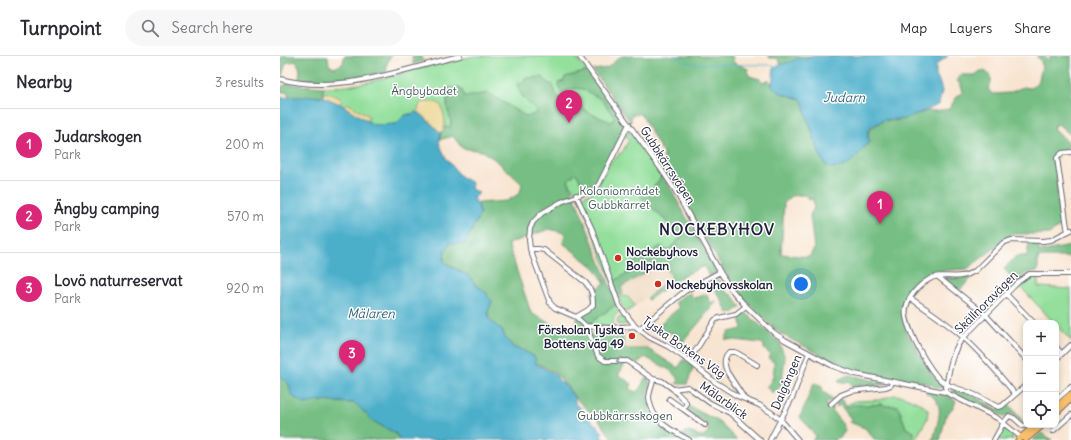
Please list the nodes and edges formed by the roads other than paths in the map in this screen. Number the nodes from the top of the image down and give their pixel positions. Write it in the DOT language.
graph roads {
  1 [pos="460,56"];
  2 [pos="579,56"];
  3 [pos="280,79"];
  4 [pos="629,124"];
  5 [pos="1071,152"];
  6 [pos="576,195"];
  7 [pos="1070,231"];
  8 [pos="530,249"];
  9 [pos="720,272"];
  10 [pos="1071,274"];
  11 [pos="938,277"];
  12 [pos="1006,294"];
  13 [pos="910,298"];
  14 [pos="746,306"];
  15 [pos="986,315"];
  16 [pos="576,317"];
  17 [pos="1031,320"];
  18 [pos="586,326"];
  19 [pos="637,328"];
  20 [pos="963,337"];
  21 [pos="1071,346"];
  22 [pos="1059,350"];
  23 [pos="809,353"];
  24 [pos="1062,354"];
  25 [pos="1023,356"];
  26 [pos="1059,356"];
  27 [pos="689,361"];
  28 [pos="757,365"];
  29 [pos="652,379"];
  30 [pos="892,382"];
  31 [pos="947,385"];
  32 [pos="1071,387"];
  33 [pos="673,388"];
  34 [pos="1023,388"];
  35 [pos="946,392"];
  36 [pos="1016,394"];
  37 [pos="1071,394"];
  38 [pos="1059,397"];
  39 [pos="744,398"];
  40 [pos="669,399"];
  41 [pos="1071,399"];
  42 [pos="831,404"];
  43 [pos="1059,404"];
  44 [pos="683,409"];
  45 [pos="1059,410"];
  46 [pos="1071,415"];
  47 [pos="781,420"];
  48 [pos="1004,422"];
  49 [pos="1023,424"];
  50 [pos="705,425"];
  51 [pos="1032,428"];
  52 [pos="1038,428"];
  53 [pos="1053,431"];
  54 [pos="1022,439"];
  55 [pos="689,440"];
  56 [pos="760,440"];
  57 [pos="770,440"];
  58 [pos="798,440"];
  59 [pos="994,440"];
  1 -- 3 [label="street"];
  2 -- 4 [label="street, Gubbkärrsvägen"];
  4 -- 6 [label="street"];
  4 -- 9 [label="street, Gubbkärrsvägen"];
  5 -- 7 [label="street"];
  6 -- 8 [label="street"];
  6 -- 19 [label="street, Tyska Bottens Väg"];
  7 -- 11 [label="street"];
  8 -- 16 [label="street"];
  8 -- 16 [label="street"];
  9 -- 14 [label="street, Gubbkärrsvägen"];
  9 -- 19 [label="street"];
  10 -- 12 [label="street, Skällnoravägen"];
  11 -- 13 [label="street"];
  11 -- 15 [label="street"];
  12 -- 15 [label="street, Skällnoravägen"];
  12 -- 17 [label="street"];
  13 -- 20 [label="street"];
  13 -- 31 [label="street"];
  14 -- 23 [label="street, Gubbkärrsvägen"];
  14 -- 27 [label="street"];
  15 -- 20 [label="street, Skällnoravägen"];
  15 -- 25 [label="street"];
  16 -- 18 [label="street"];
  18 -- 19 [label="street"];
  29 -- 18 [label="street, one-way"];
  19 -- 27 [label="street, Tyska Bottens Väg"];
  20 -- 31 [label="street, Skällnoravägen"];
  20 -- 36 [label="street"];
  21 -- 24 [label="street"];
  22 -- 24 [label="street"];
  23 -- 30 [label="street, Gubbkärrsvägen"];
  23 -- 47 [label="street, Dalgången"];
  24 -- 26 [label="street"];
  27 -- 39 [label="street, Tyska Bottens Väg"];
  28 -- 39 [label="street"];
  29 -- 33 [label="street"];
  29 -- 55 [label="street"];
  30 -- 35 [label="street, Gubbkärrsvägen"];
  30 -- 42 [label="street"];
  31 -- 35 [label="street, Skällnoravägen"];
  31 -- 36 [label="street"];
  32 -- 38 [label="street"];
  33 -- 44 [label="street"];
  33 -- 56 [label="street, Mälarblick"];
  34 -- 36 [label="street"];
  35 -- 48 [label="street, Gubbkärrsvägen"];
  37 -- 43 [label="main road"];
  39 -- 47 [label="street, Tyska Bottens Väg"];
  40 -- 44 [label="street"];
  41 -- 45 [label="main road"];
  44 -- 50 [label="street"];
  46 -- 53 [label="street"];
  47 -- 57 [label="street"];
  47 -- 58 [label="street, Tyska Bottens Väg"];
  48 -- 49 [label="street"];
  48 -- 54 [label="street, Gubbkärrsvägen"];
  48 -- 59 [label="street"];
  51 -- 54 [label="main road"];
  52 -- 54 [label="main road"];
}
